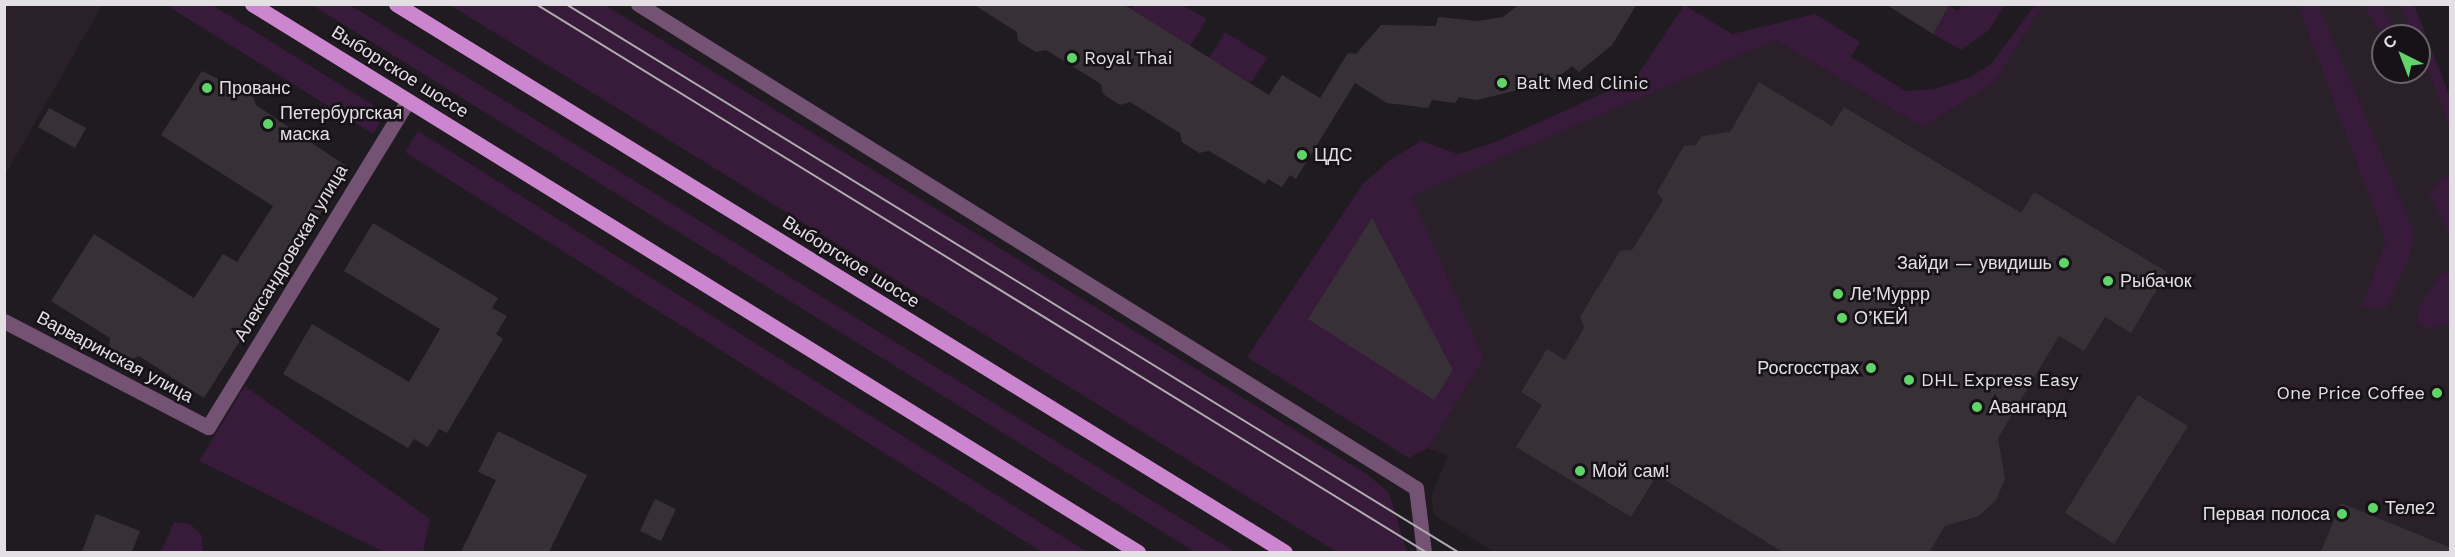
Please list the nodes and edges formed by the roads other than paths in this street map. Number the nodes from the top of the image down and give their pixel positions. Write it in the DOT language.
graph roads {
  1 [pos="252,4"];
  2 [pos="396,4"];
  3 [pos="638,4"];
  4 [pos="408,100"];
  5 [pos="4,321"];
  6 [pos="208,427"];
  7 [pos="1138,552"];
  8 [pos="1285,552"];
  9 [pos="1424,552"];
  1 -- 4 [label="main road, Выборгское шоссе"];
  2 -- 8 [label="main road, Выборгское шоссе"];
  3 -- 9 [label="street"];
  4 -- 6 [label="street, Александровская улица"];
  4 -- 7 [label="main road, Выборгское шоссе"];
  5 -- 6 [label="street, Варваринская улица"];
}
